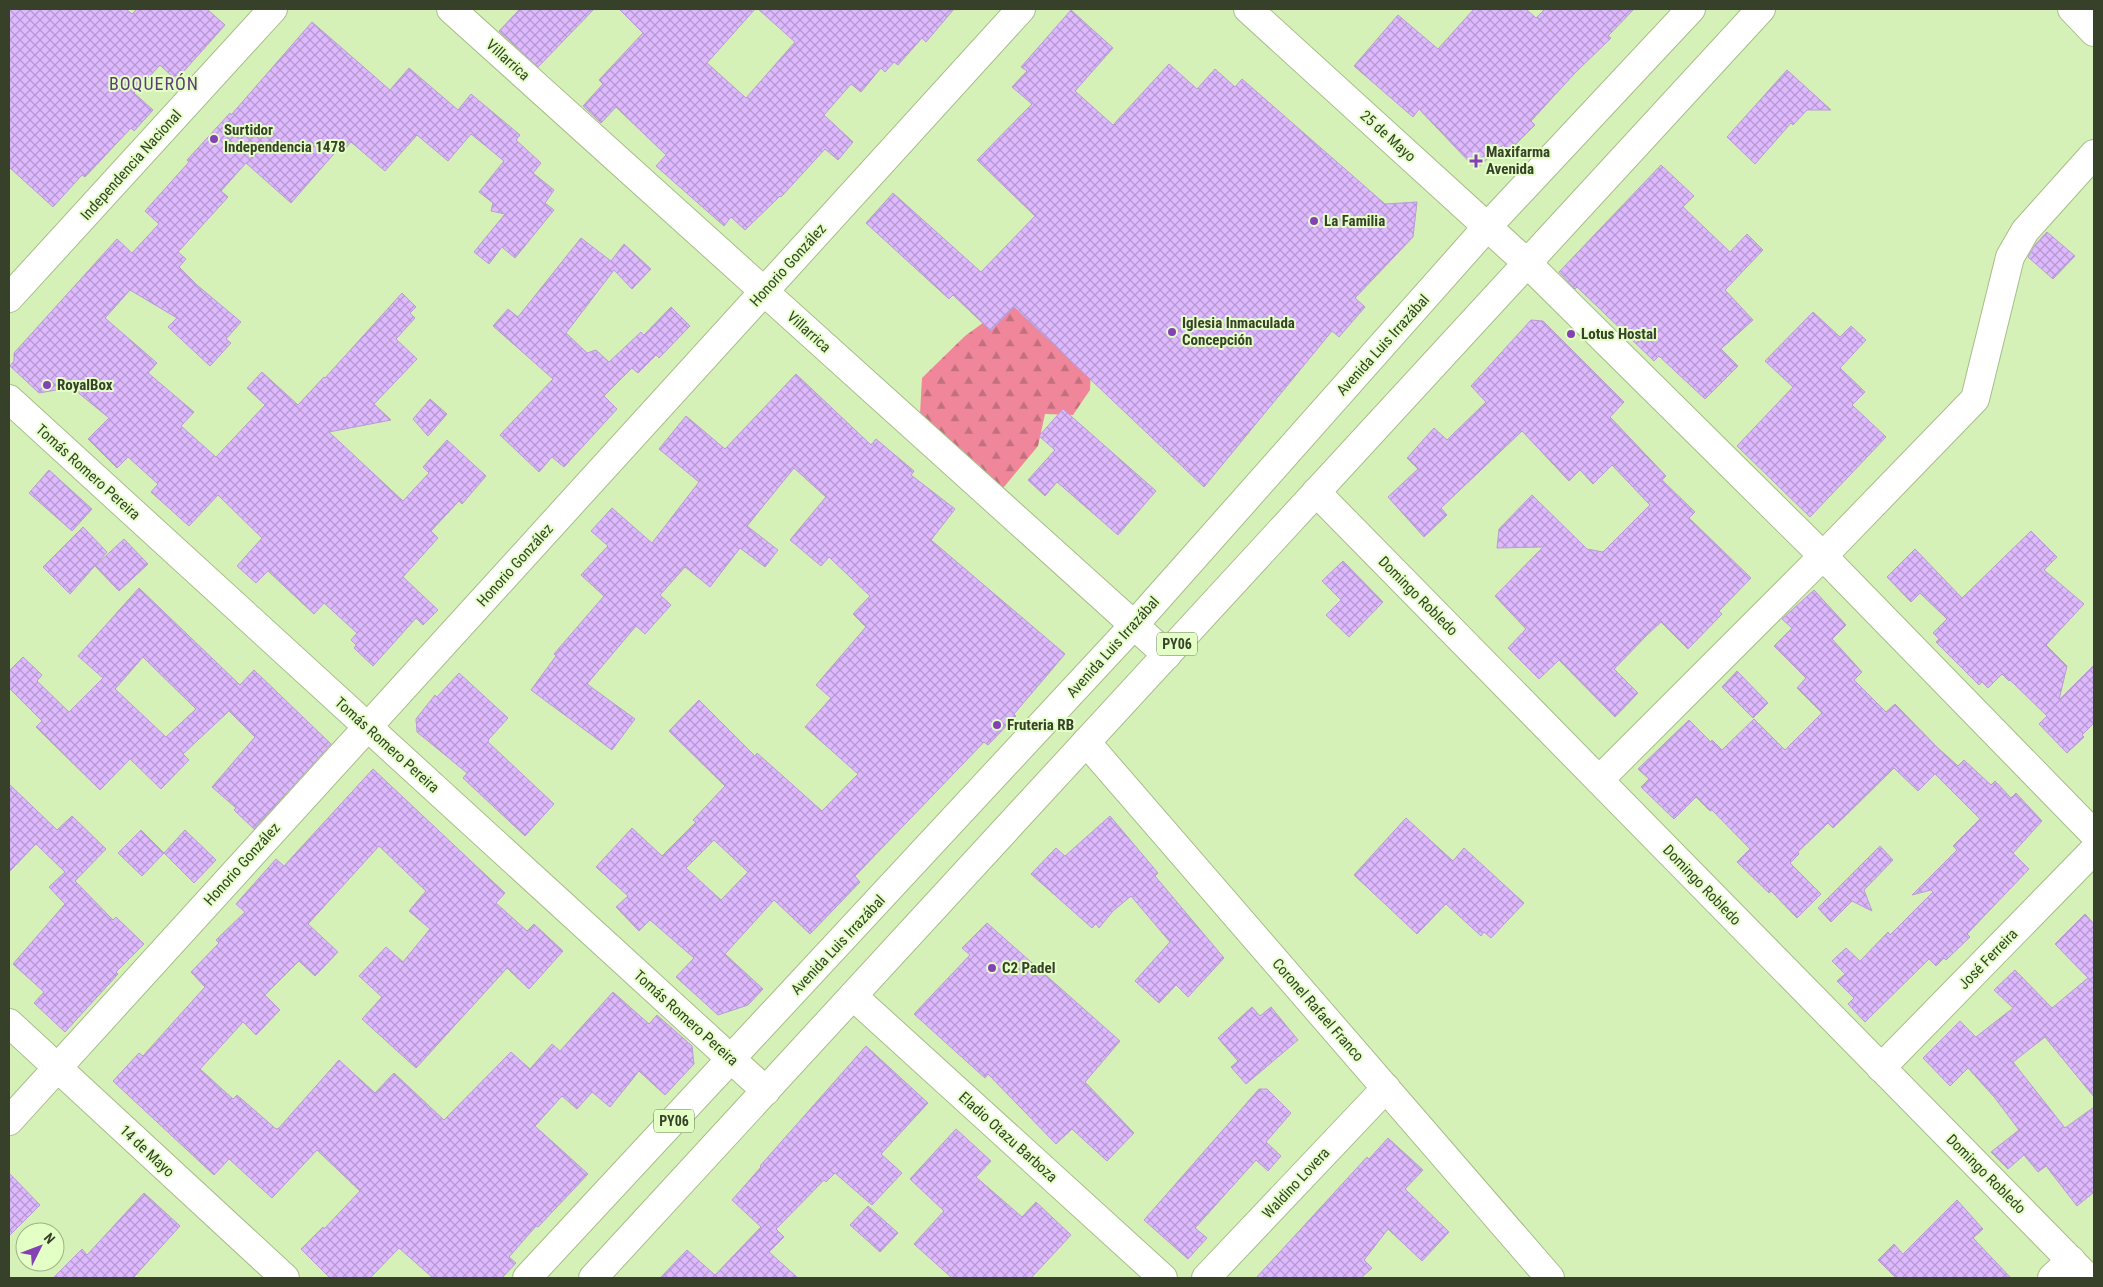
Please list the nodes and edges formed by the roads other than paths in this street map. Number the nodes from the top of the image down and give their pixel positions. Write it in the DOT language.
graph roads {
  1 [pos="273,9"];
  2 [pos="451,9"];
  3 [pos="1021,9"];
  4 [pos="1248,9"];
  5 [pos="1691,9"];
  6 [pos="1761,9"];
  7 [pos="2072,9"];
  8 [pos="2094,32"];
  9 [pos="2094,154"];
  10 [pos="1487,227"];
  11 [pos="1527,263"];
  12 [pos="764,291"];
  13 [pos="9,298"];
  14 [pos="9,399"];
  15 [pos="1316,492"];
  16 [pos="1823,556"];
  17 [pos="1134,625"];
  18 [pos="1167,655"];
  19 [pos="368,727"];
  20 [pos="1086,742"];
  21 [pos="1599,780"];
  22 [pos="2094,834"];
  23 [pos="2094,850"];
  24 [pos="853,996"];
  25 [pos="9,1023"];
  26 [pos="732,1059"];
  27 [pos="57,1068"];
  28 [pos="1881,1068"];
  29 [pos="1386,1088"];
  30 [pos="766,1091"];
  31 [pos="9,1120"];
  32 [pos="2070,1272"];
  33 [pos="285,1278"];
  34 [pos="527,1278"];
  35 [pos="593,1278"];
  36 [pos="1163,1278"];
  37 [pos="1206,1278"];
  38 [pos="1550,1278"];
  1 -- 13 [label="main road, Independencia Nacional"];
  2 -- 12 [label="main road, Villarrica"];
  3 -- 12 [label="main road, Honorio González"];
  4 -- 10 [label="main road, 25 de Mayo"];
  5 -- 10 [label="main road, Avenida Luis Irrazábal / PY06"];
  6 -- 11 [label="main road, PY06"];
  7 -- 8 [label="main road"];
  9 -- 16 [label="main road"];
  10 -- 11 [label="main road, 25 de Mayo"];
  10 -- 17 [label="main road, Avenida Luis Irrazábal / PY06"];
  11 -- 15 [label="main road, PY06"];
  11 -- 16 [label="main road, 25 de Mayo"];
  12 -- 17 [label="main road, Villarrica"];
  12 -- 19 [label="main road, Honorio González"];
  14 -- 19 [label="main road, Tomás Romero Pereira"];
  15 -- 18 [label="main road, PY06"];
  15 -- 21 [label="main road, Domingo Robledo"];
  16 -- 21 [label="main road"];
  16 -- 22 [label="main road, 25 de Mayo"];
  17 -- 18 [label="main road, Villarrica"];
  17 -- 26 [label="main road, Avenida Luis Irrazábal / PY06"];
  18 -- 20 [label="main road, PY06"];
  19 -- 26 [label="main road, Tomás Romero Pereira"];
  19 -- 27 [label="main road, Honorio González"];
  20 -- 24 [label="main road, PY06"];
  20 -- 29 [label="main road, Coronel Rafael Franco"];
  21 -- 28 [label="main road, Domingo Robledo"];
  23 -- 28 [label="main road, José Ferreira"];
  24 -- 30 [label="main road, PY06"];
  24 -- 36 [label="main road, Eladio Otazu Barboza"];
  25 -- 27 [label="main road, 14 de Mayo"];
  26 -- 30 [label="main road, Tomás Romero Pereira"];
  26 -- 34 [label="main road, Avenida Luis Irrazábal / PY06"];
  27 -- 31 [label="main road, Honorio González"];
  27 -- 33 [label="main road, 14 de Mayo"];
  28 -- 32 [label="main road, Domingo Robledo"];
  29 -- 37 [label="main road, Waldino Lovera"];
  29 -- 38 [label="main road, Coronel Rafael Franco"];
  30 -- 35 [label="main road, PY06"];
}
